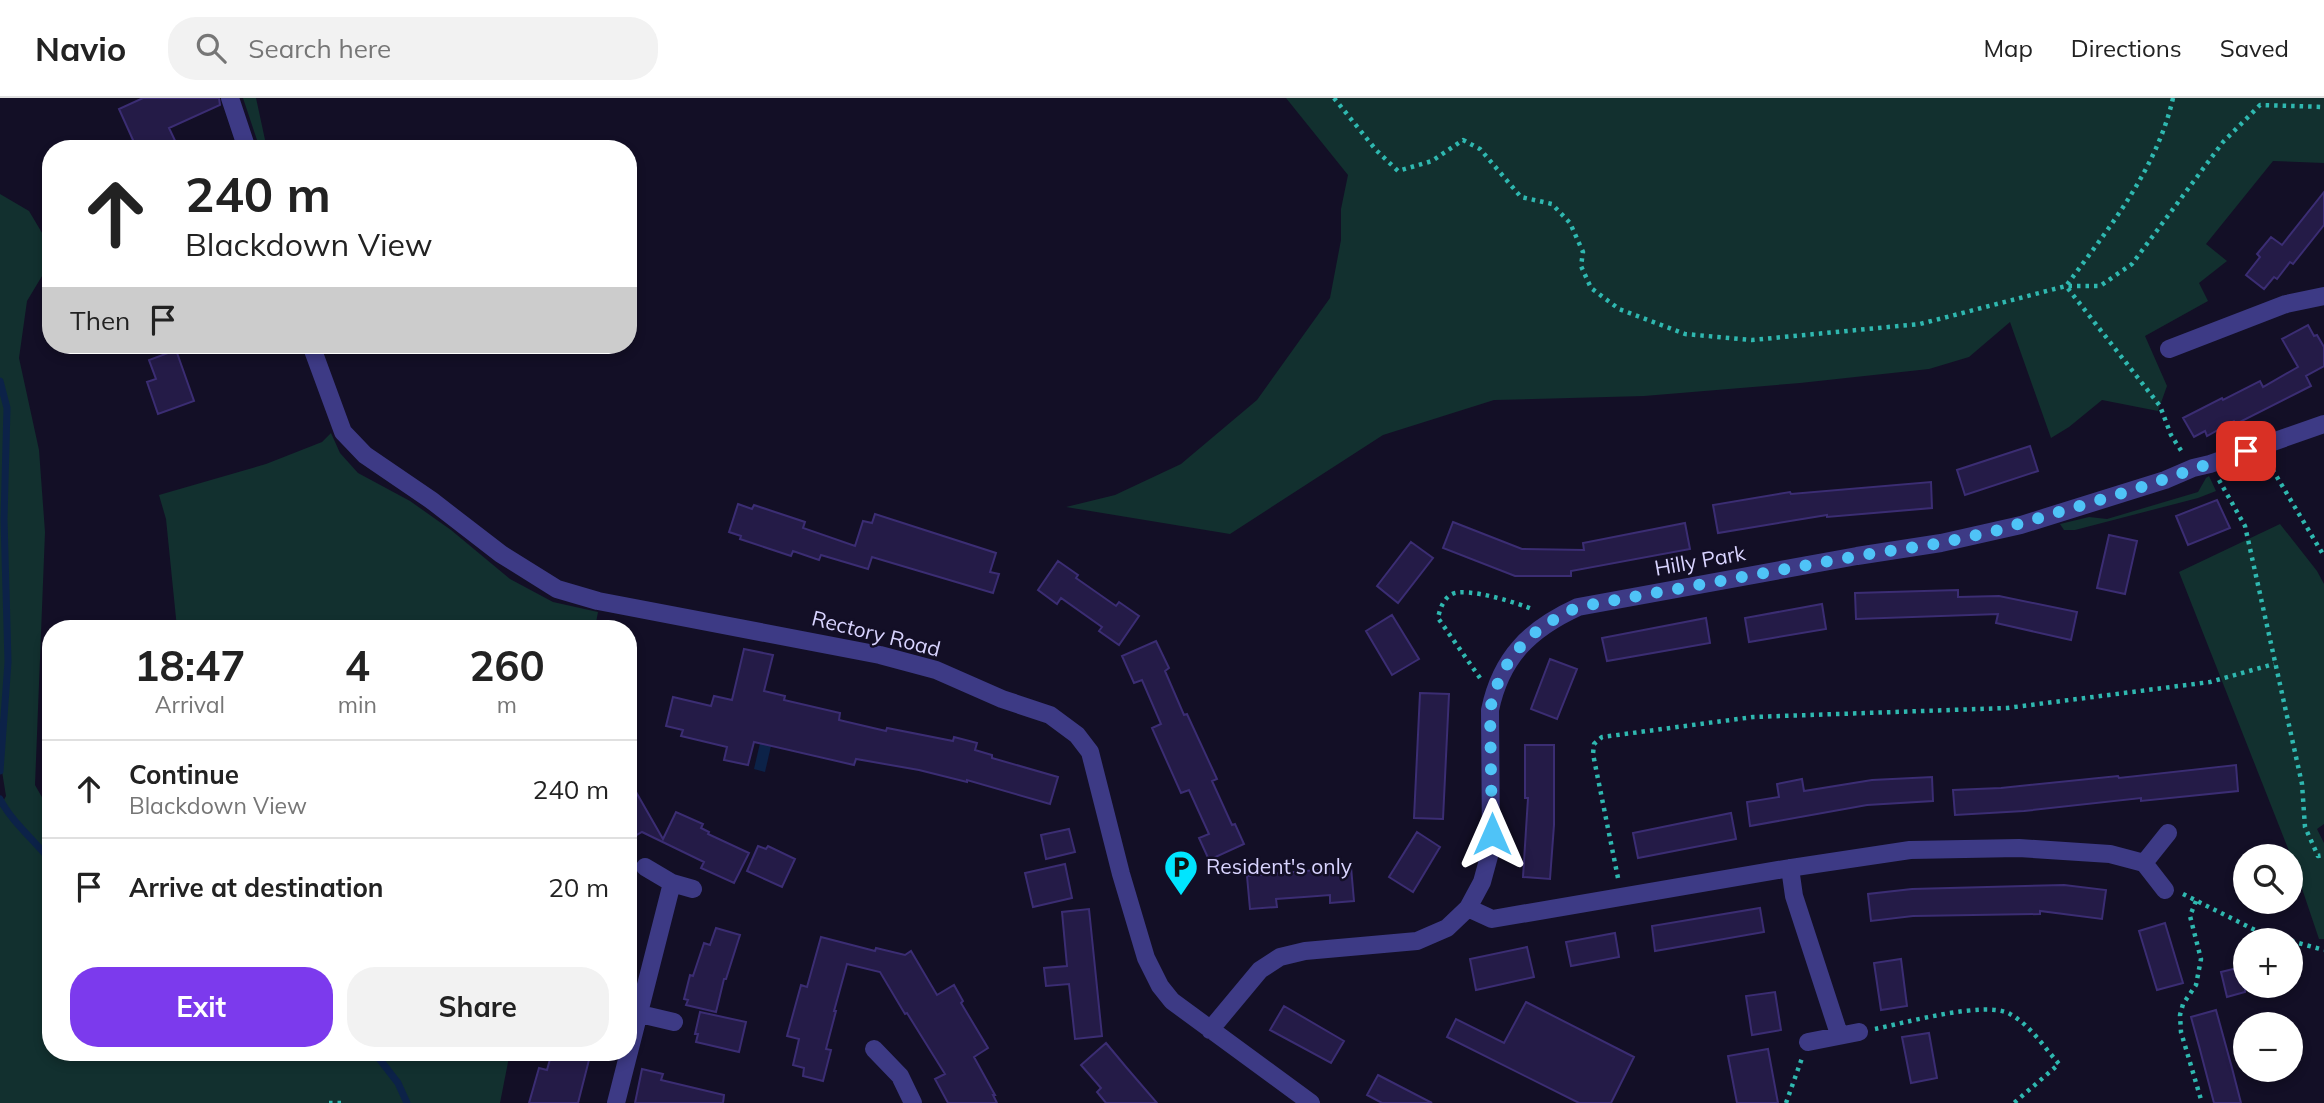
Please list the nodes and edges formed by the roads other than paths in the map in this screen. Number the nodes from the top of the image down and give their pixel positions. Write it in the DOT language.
graph roads {
  1 [pos="230,98"];
  2 [pos="244,140"];
  3 [pos="2324,296"];
  4 [pos="2169,349"];
  5 [pos="314,354"];
  6 [pos="2324,424"];
  7 [pos="2168,833"];
  8 [pos="2144,863"];
  9 [pos="645,867"];
  10 [pos="1790,868"];
  11 [pos="672,883"];
  12 [pos="693,889"];
  13 [pos="2165,890"];
  14 [pos="1468,908"];
  15 [pos="640,1014"];
  16 [pos="674,1022"];
  17 [pos="637,1025"];
  18 [pos="1210,1030"];
  19 [pos="1858,1032"];
  20 [pos="1839,1034"];
  21 [pos="1808,1042"];
  22 [pos="874,1049"];
  23 [pos="627,1061"];
  24 [pos="616,1103"];
  25 [pos="913,1103"];
  26 [pos="1311,1103"];
  1 -- 2 [label="street"];
  3 -- 4 [label="street"];
  5 -- 18 [label="street, Rectory Road"];
  6 -- 14 [label="street, Hilly Park"];
  7 -- 8 [label="street"];
  8 -- 10 [label="street"];
  8 -- 13 [label="street"];
  9 -- 11 [label="street"];
  10 -- 14 [label="street"];
  10 -- 20 [label="street"];
  11 -- 12 [label="street"];
  11 -- 15 [label="street"];
  14 -- 18 [label="street, Hilly Park"];
  15 -- 16 [label="street"];
  15 -- 17 [label="street"];
  18 -- 26 [label="street, Rectory Road"];
  19 -- 20 [label="street"];
  20 -- 21 [label="street"];
  22 -- 25 [label="street"];
  23 -- 24 [label="street"];
}
